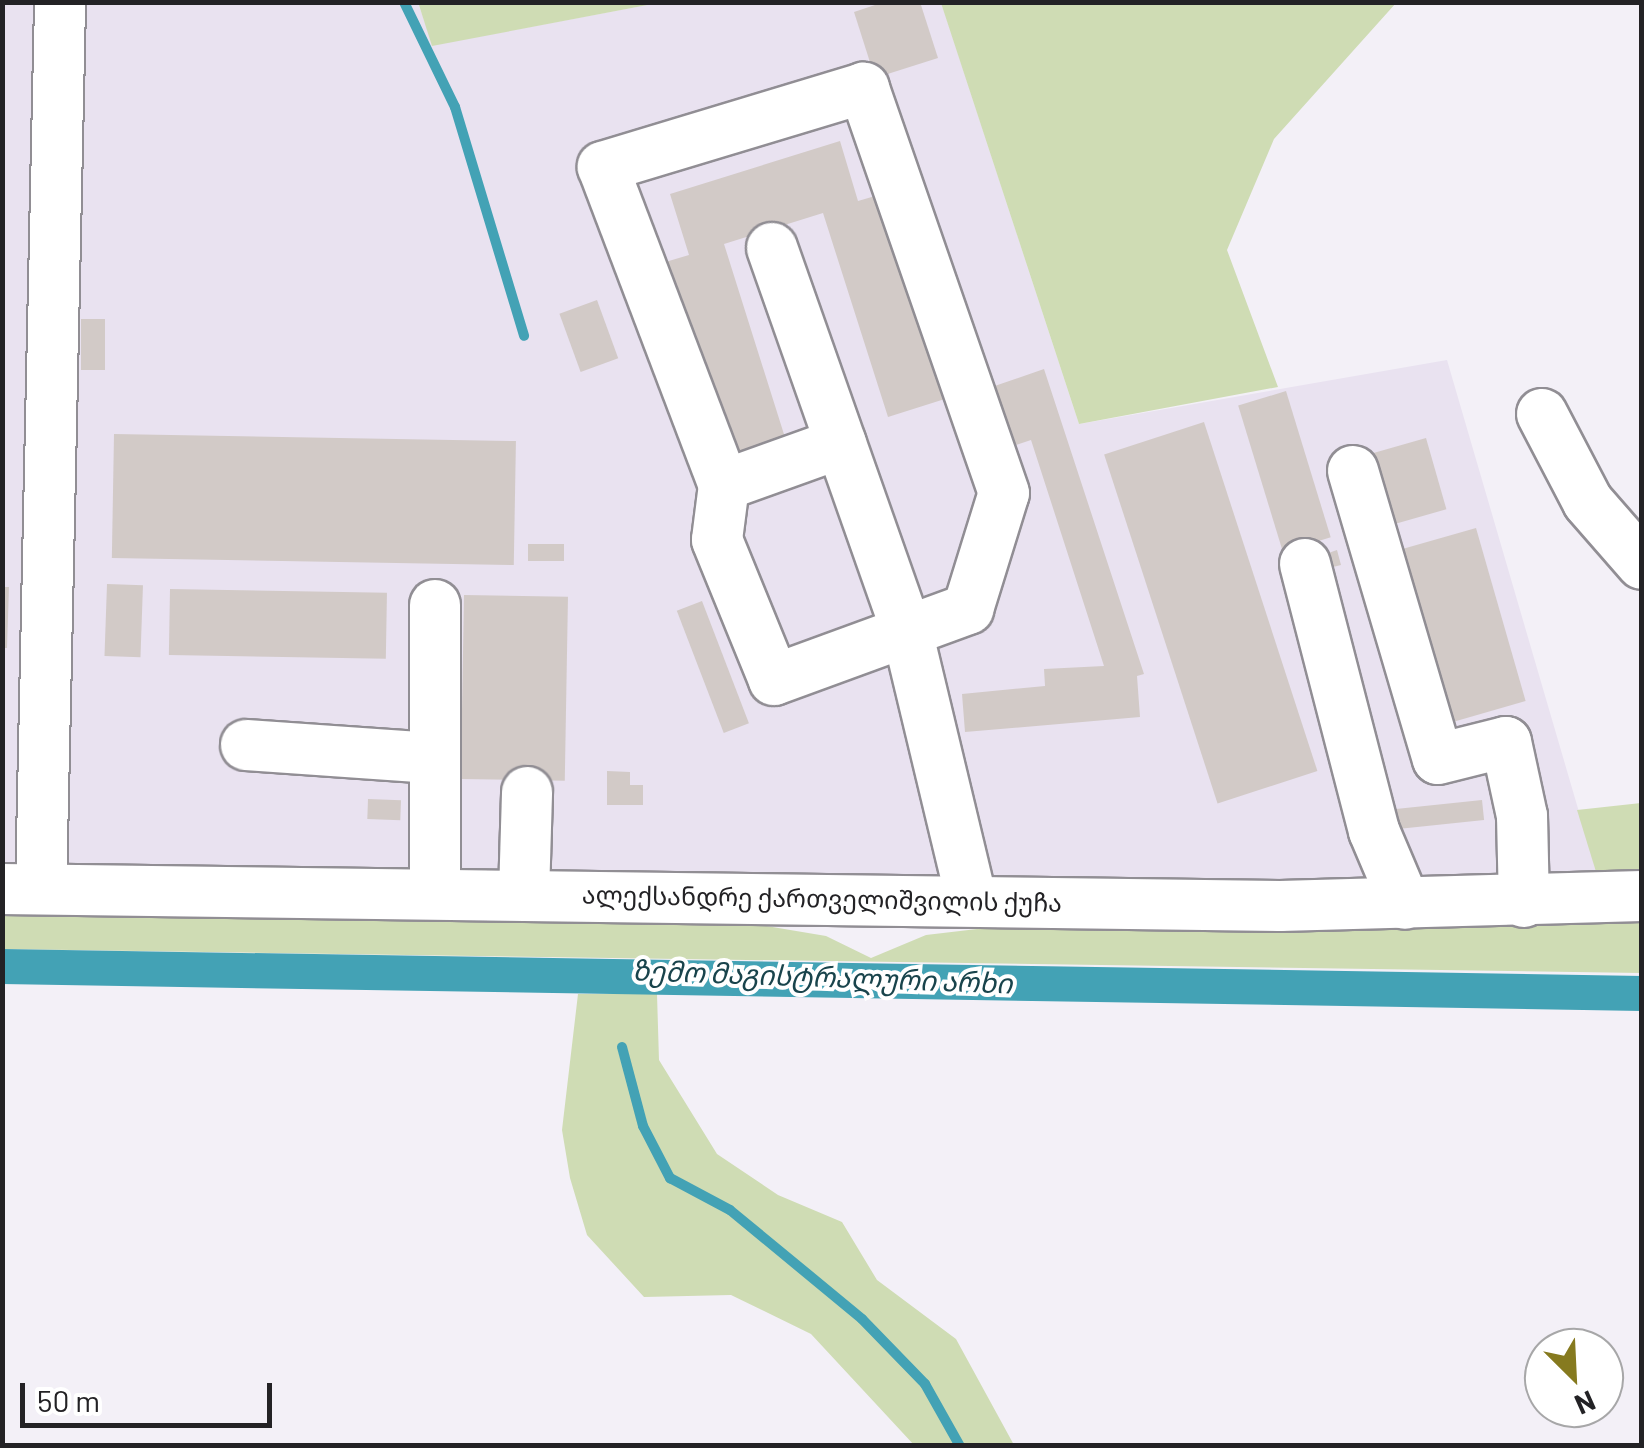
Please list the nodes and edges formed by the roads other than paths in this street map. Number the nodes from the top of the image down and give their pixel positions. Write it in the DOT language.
graph roads {
  1 [pos="60,2"];
  2 [pos="772,248"];
  3 [pos="1542,414"];
  4 [pos="840,443"];
  5 [pos="1353,471"];
  6 [pos="724,485"];
  7 [pos="1305,564"];
  8 [pos="1642,564"];
  9 [pos="436,605"];
  10 [pos="907,632"];
  11 [pos="246,745"];
  12 [pos="433,758"];
  13 [pos="526,792"];
  14 [pos="22,889"];
  15 [pos="435,893"];
  16 [pos="524,895"];
  17 [pos="1642,896"];
  18 [pos="971,897"];
  19 [pos="1524,902"];
  20 [pos="1404,904"];
  1 -- 14 [label="street"];
  2 -- 4 [label="street"];
  3 -- 8 [label="street"];
  4 -- 6 [label="street"];
  4 -- 10 [label="street"];
  5 -- 19 [label="street"];
  6 -- 10 [label="street"];
  6 -- 10 [label="street"];
  7 -- 20 [label="street"];
  9 -- 12 [label="street"];
  10 -- 18 [label="street"];
  11 -- 12 [label="street"];
  12 -- 15 [label="street"];
  13 -- 16 [label="street"];
  14 -- 15 [label="street, ალექსანდრე ქართველიშვილის ქუჩა"];
  15 -- 16 [label="street, ალექსანდრე ქართველიშვილის ქუჩა"];
  16 -- 18 [label="street, ალექსანდრე ქართველიშვილის ქუჩა"];
  17 -- 19 [label="street, ალექსანდრე ქართველიშვილის ქუჩა"];
  18 -- 20 [label="street, ალექსანდრე ქართველიშვილის ქუჩა"];
  19 -- 20 [label="street, ალექსანდრე ქართველიშვილის ქუჩა"];
}
